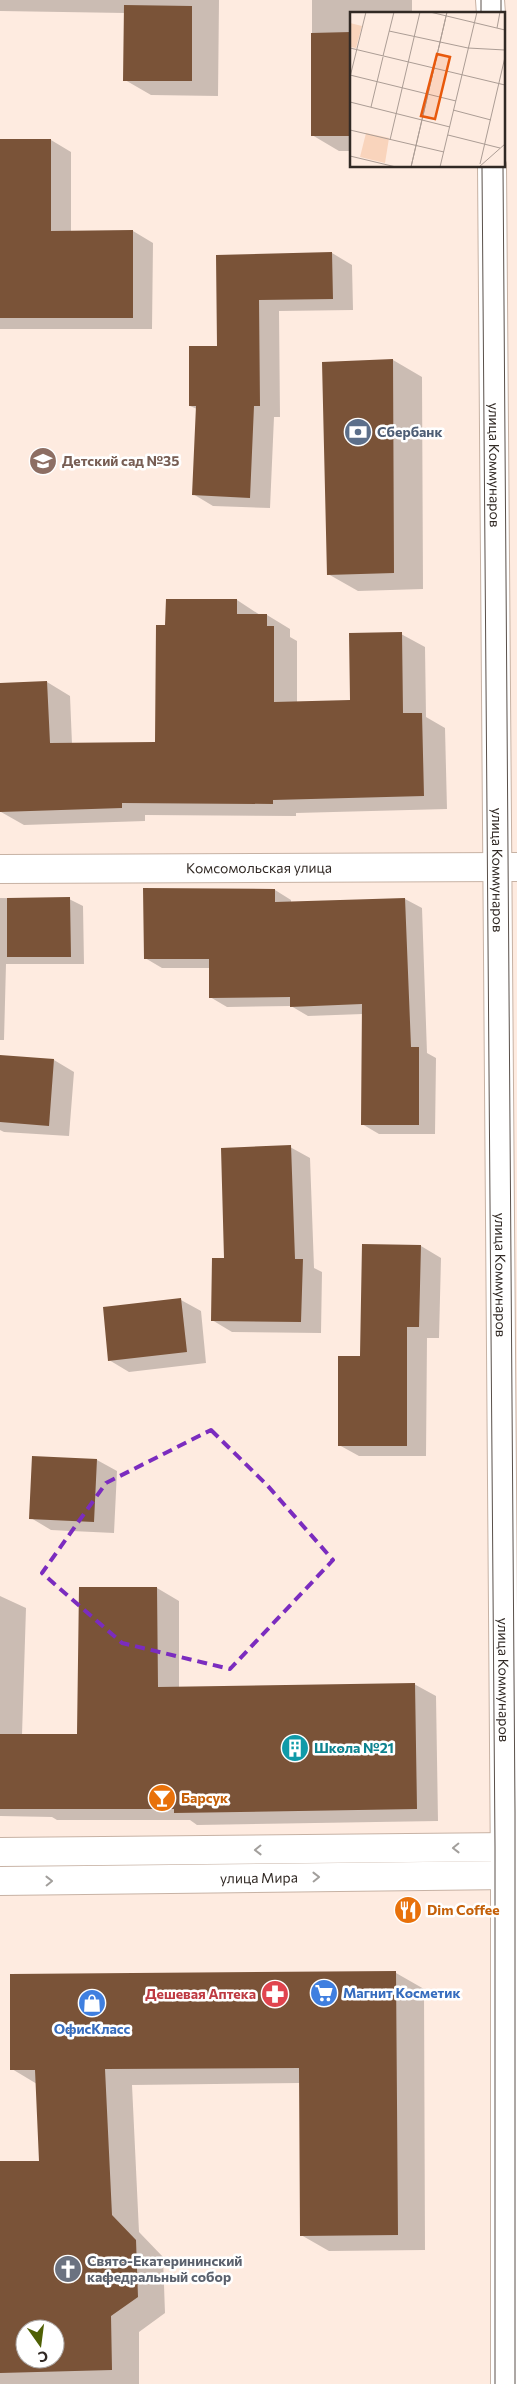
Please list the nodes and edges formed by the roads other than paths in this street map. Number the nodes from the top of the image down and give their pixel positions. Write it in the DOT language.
graph roads {
  1 [pos="492,168"];
  2 [pos="508,867"];
  3 [pos="0,869"];
  4 [pos="509,1369"];
  5 [pos="511,1847"];
  6 [pos="0,1852"];
  7 [pos="511,1875"];
  8 [pos="0,1881"];
  9 [pos="505,2384"];
  1 -- 2 [label="street, улица Коммунаров"];
  2 -- 3 [label="street, Комсомольская улица"];
  2 -- 4 [label="street, улица Коммунаров"];
  4 -- 5 [label="street, улица Коммунаров"];
  5 -- 6 [label="street, улица Мира, one-way"];
  5 -- 7 [label="street, улица Коммунаров"];
  8 -- 7 [label="street, улица Мира, one-way"];
  7 -- 9 [label="street, улица Коммунаров"];
}
